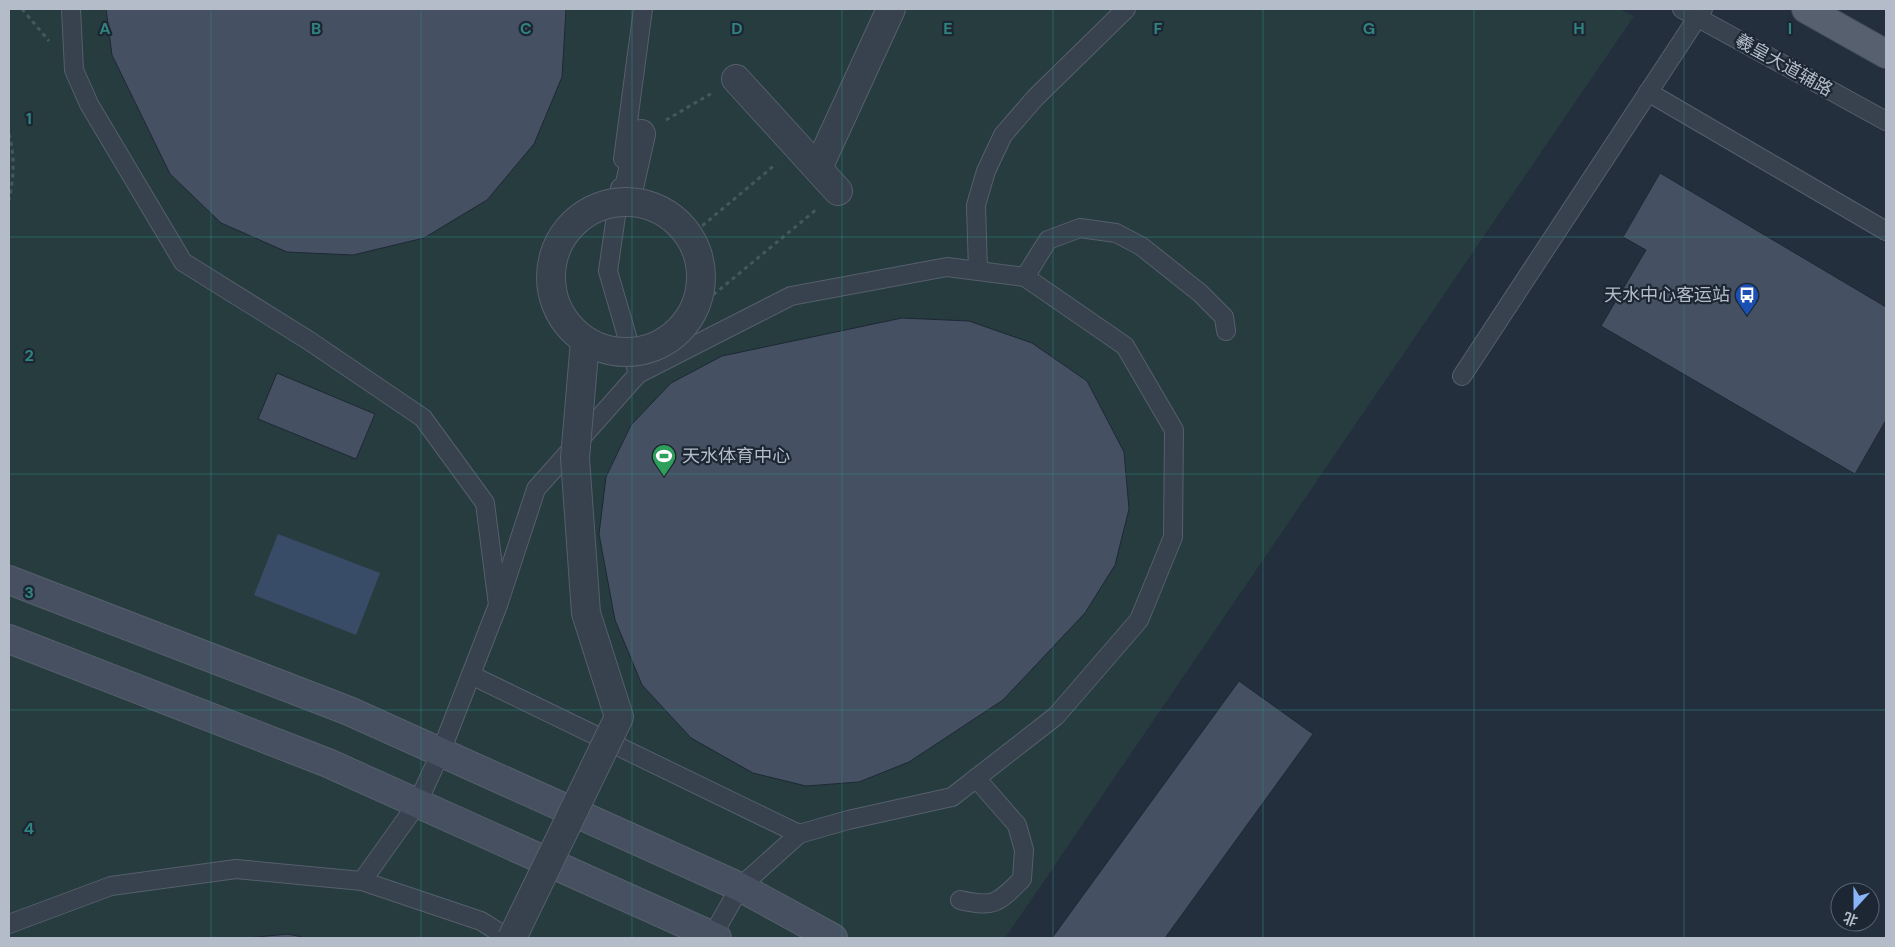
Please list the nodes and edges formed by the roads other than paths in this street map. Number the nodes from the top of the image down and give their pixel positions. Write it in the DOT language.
graph roads {
  1 [pos="71,9"];
  2 [pos="643,9"];
  3 [pos="891,9"];
  4 [pos="1126,9"];
  5 [pos="1806,9"];
  6 [pos="1694,12"];
  7 [pos="1886,54"];
  8 [pos="736,79"];
  9 [pos="1648,92"];
  10 [pos="1886,121"];
  11 [pos="641,134"];
  12 [pos="818,168"];
  13 [pos="838,191"];
  14 [pos="626,201"];
  15 [pos="1886,231"];
  16 [pos="978,272"];
  17 [pos="1025,277"];
  18 [pos="1226,331"];
  19 [pos="585,341"];
  20 [pos="638,374"];
  21 [pos="1462,376"];
  22 [pos="9,580"];
  23 [pos="498,605"];
  24 [pos="9,639"];
  25 [pos="471,675"];
  26 [pos="440,754"];
  27 [pos="976,778"];
  28 [pos="417,804"];
  29 [pos="799,834"];
  30 [pos="362,881"];
  31 [pos="740,887"];
  32 [pos="960,900"];
  33 [pos="9,924"];
  34 [pos="508,938"];
  35 [pos="512,938"];
  36 [pos="711,938"];
  37 [pos="717,938"];
  38 [pos="833,938"];
  1 -- 23 [label="lane"];
  2 -- 20 [label="lane"];
  3 -- 12 [label="street"];
  4 -- 16 [label="lane"];
  5 -- 7 [label="main road"];
  6 -- 9 [label="lane"];
  6 -- 10 [label="lane, 羲皇大道辅路"];
  8 -- 12 [label="street"];
  9 -- 15 [label="lane"];
  9 -- 21 [label="lane"];
  11 -- 14 [label="street"];
  12 -- 13 [label="street"];
  14 -- 19 [label="street, bridge"];
  14 -- 19 [label="street, bridge"];
  16 -- 17 [label="lane"];
  16 -- 20 [label="lane"];
  17 -- 18 [label="lane"];
  17 -- 27 [label="lane"];
  19 -- 35 [label="street, bridge"];
  20 -- 23 [label="lane"];
  22 -- 26 [label="street"];
  23 -- 25 [label="lane"];
  24 -- 28 [label="street"];
  25 -- 26 [label="lane"];
  25 -- 29 [label="lane"];
  26 -- 28 [label="lane"];
  26 -- 31 [label="street"];
  27 -- 29 [label="lane"];
  27 -- 32 [label="lane"];
  28 -- 30 [label="lane"];
  28 -- 37 [label="street"];
  29 -- 31 [label="lane"];
  30 -- 33 [label="lane"];
  30 -- 34 [label="lane"];
  31 -- 36 [label="lane"];
  31 -- 38 [label="street"];
}
